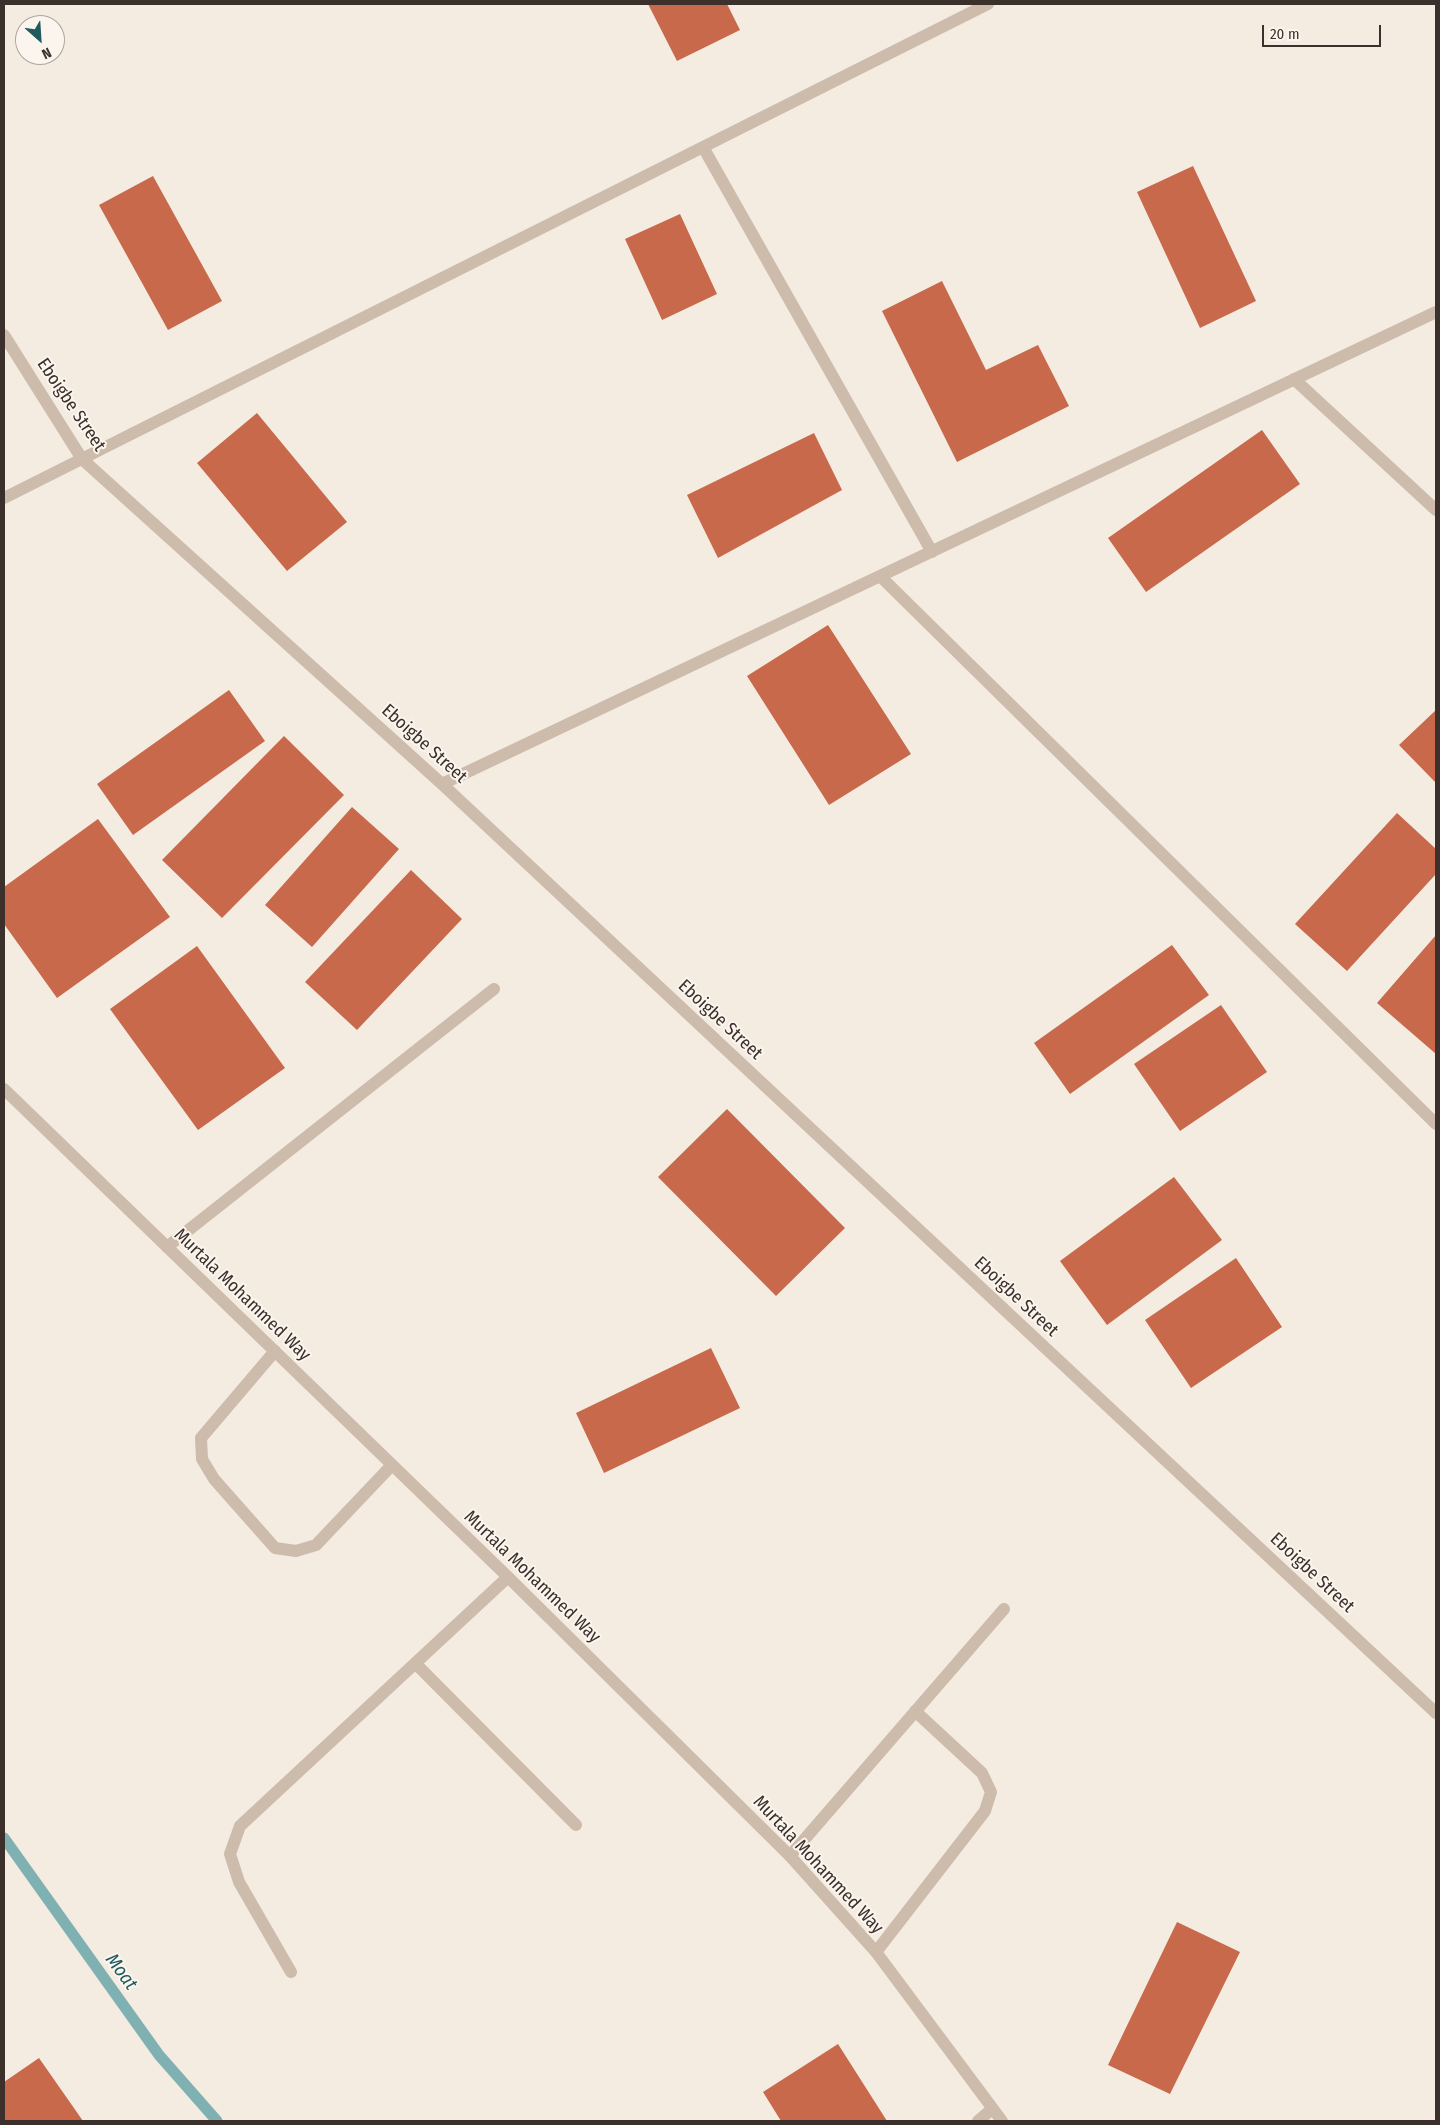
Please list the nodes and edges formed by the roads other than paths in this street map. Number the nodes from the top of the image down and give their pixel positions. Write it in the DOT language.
graph roads {
  1 [pos="988,4"];
  2 [pos="703,147"];
  3 [pos="1436,312"];
  4 [pos="4,335"];
  5 [pos="1294,379"];
  6 [pos="82,459"];
  7 [pos="4,498"];
  8 [pos="1436,510"];
  9 [pos="932,552"];
  10 [pos="880,576"];
  11 [pos="442,784"];
  12 [pos="494,989"];
  13 [pos="4,1089"];
  14 [pos="1436,1124"];
  15 [pos="167,1247"];
  16 [pos="275,1351"];
  17 [pos="392,1465"];
  18 [pos="508,1577"];
  19 [pos="1004,1609"];
  20 [pos="415,1663"];
  21 [pos="915,1712"];
  22 [pos="1436,1713"];
  23 [pos="576,1825"];
  24 [pos="790,1856"];
  25 [pos="876,1952"];
  26 [pos="291,1972"];
  27 [pos="992,2109"];
  28 [pos="978,2121"];
  29 [pos="1002,2121"];
  1 -- 2 [label="street"];
  2 -- 6 [label="street"];
  2 -- 9 [label="street"];
  3 -- 5 [label="street"];
  4 -- 6 [label="street, Eboigbe Street"];
  5 -- 8 [label="street"];
  5 -- 9 [label="street"];
  6 -- 7 [label="street"];
  6 -- 11 [label="street, Eboigbe Street"];
  9 -- 10 [label="street"];
  10 -- 11 [label="street"];
  10 -- 14 [label="street"];
  11 -- 22 [label="street, Eboigbe Street"];
  12 -- 15 [label="street"];
  13 -- 15 [label="street, Murtala Mohammed Way"];
  15 -- 16 [label="street, Murtala Mohammed Way"];
  16 -- 17 [label="street, Murtala Mohammed Way"];
  16 -- 17 [label="street"];
  17 -- 18 [label="street, Murtala Mohammed Way"];
  18 -- 20 [label="street"];
  18 -- 24 [label="street, Murtala Mohammed Way"];
  19 -- 21 [label="street"];
  20 -- 23 [label="street"];
  20 -- 26 [label="street"];
  21 -- 24 [label="street"];
  21 -- 25 [label="street"];
  24 -- 25 [label="street, Murtala Mohammed Way"];
  25 -- 27 [label="street, Murtala Mohammed Way"];
  27 -- 28 [label="street"];
  27 -- 29 [label="street, Murtala Mohammed Way"];
}
